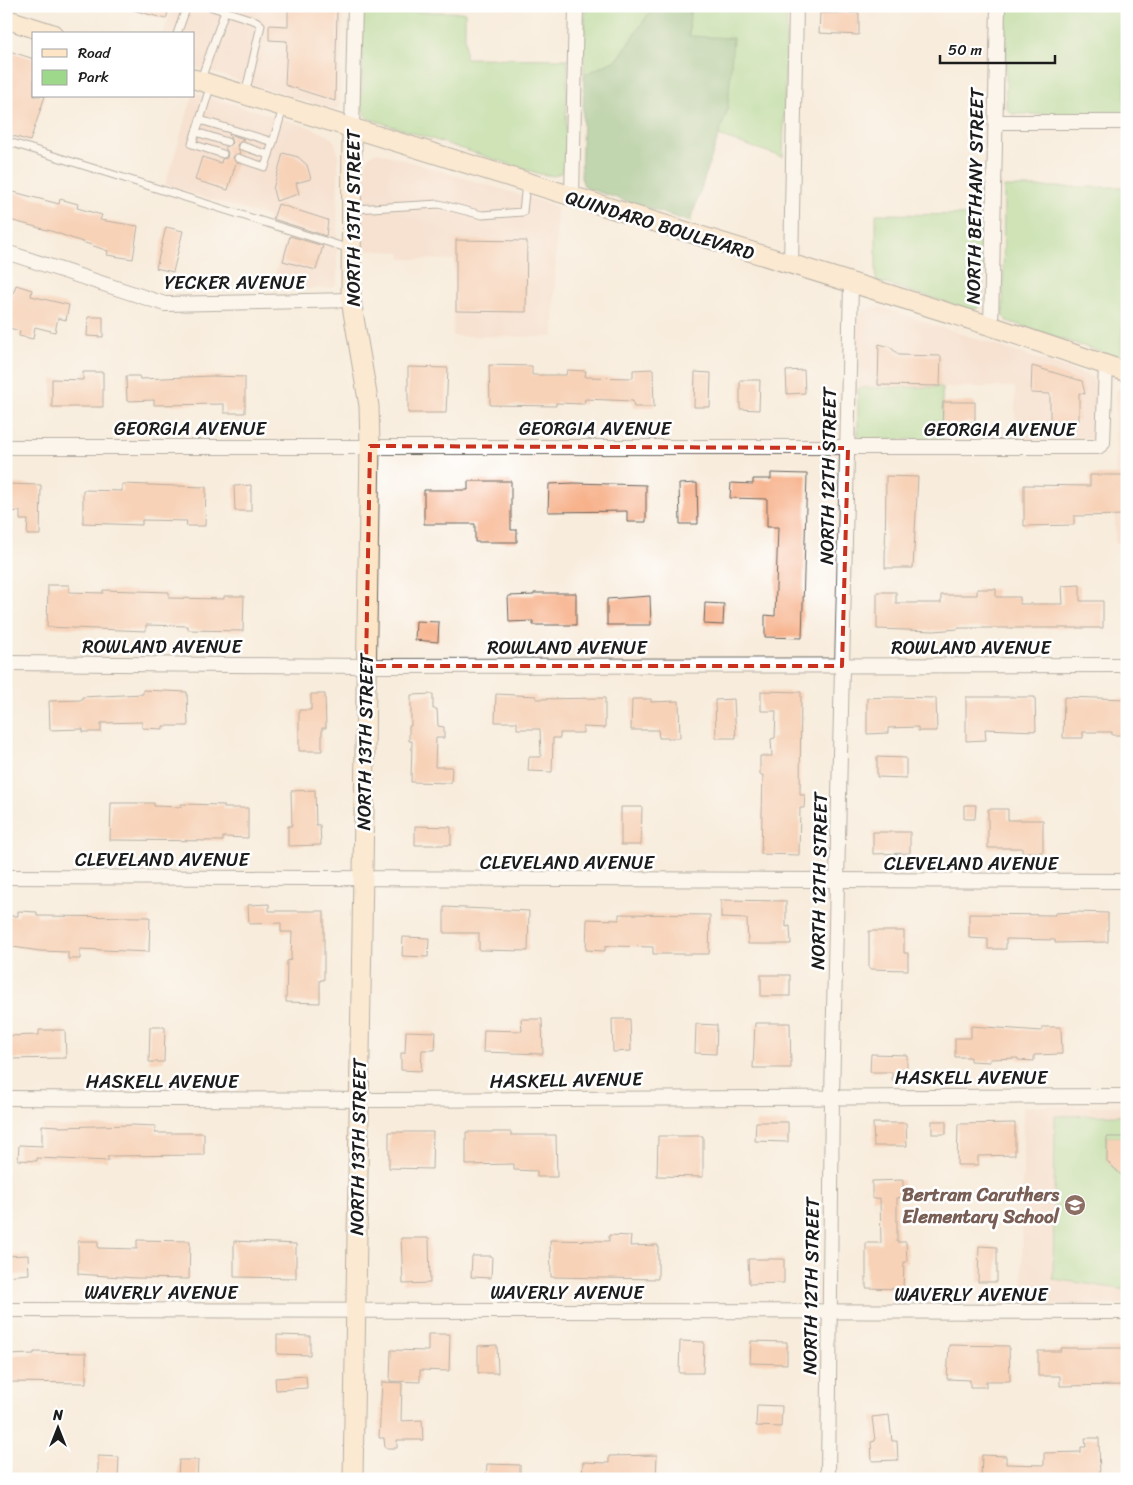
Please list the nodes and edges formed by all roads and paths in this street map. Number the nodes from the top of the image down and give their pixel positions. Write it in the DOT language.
graph roads {
  1 [pos="187,6"];
  2 [pos="209,6"];
  3 [pos="349,6"];
  4 [pos="355,6"];
  5 [pos="576,6"];
  6 [pos="796,6"];
  7 [pos="998,6"];
  8 [pos="225,11"];
  9 [pos="6,19"];
  10 [pos="47,32"];
  11 [pos="178,32"];
  12 [pos="202,81"];
  13 [pos="245,95"];
  14 [pos="284,107"];
  15 [pos="200,120"];
  16 [pos="996,122"];
  17 [pos="1127,122"];
  18 [pos="352,129"];
  19 [pos="196,132"];
  20 [pos="6,141"];
  21 [pos="227,142"];
  22 [pos="273,142"];
  23 [pos="242,146"];
  24 [pos="223,154"];
  25 [pos="269,155"];
  26 [pos="238,158"];
  27 [pos="526,183"];
  28 [pos="572,197"];
  29 [pos="351,210"];
  30 [pos="350,249"];
  31 [pos="6,252"];
  32 [pos="791,266"];
  33 [pos="851,284"];
  34 [pos="351,300"];
  35 [pos="991,326"];
  36 [pos="1106,365"];
  37 [pos="1127,372"];
  38 [pos="370,446"];
  39 [pos="6,447"];
  40 [pos="848,448"];
  41 [pos="6,663"];
  42 [pos="1127,665"];
  43 [pos="366,666"];
  44 [pos="842,666"];
  45 [pos="6,877"];
  46 [pos="364,880"];
  47 [pos="1127,881"];
  48 [pos="838,882"];
  49 [pos="832,1096"];
  50 [pos="1127,1096"];
  51 [pos="6,1098"];
  52 [pos="358,1100"];
  53 [pos="6,1310"];
  54 [pos="356,1310"];
  55 [pos="828,1312"];
  56 [pos="1127,1312"];
  57 [pos="352,1479"];
  58 [pos="828,1479"];
  1 -- 11 [label="lane"];
  2 -- 8 [label="lane"];
  3 -- 4 [label="lane"];
  4 -- 18 [label="street, NORTH 13TH STREET"];
  5 -- 28 [label="street"];
  6 -- 32 [label="street"];
  7 -- 16 [label="street, NORTH BETHANY STREET"];
  8 -- 12 [label="lane"];
  8 -- 13 [label="lane"];
  9 -- 10 [label="street"];
  12 -- 13 [label="street, QUINDARO BOULEVARD"];
  12 -- 15 [label="lane"];
  13 -- 14 [label="street, QUINDARO BOULEVARD"];
  14 -- 18 [label="street, QUINDARO BOULEVARD"];
  14 -- 22 [label="lane"];
  15 -- 19 [label="lane"];
  15 -- 22 [label="lane"];
  16 -- 17 [label="street"];
  16 -- 35 [label="street, NORTH BETHANY STREET"];
  18 -- 27 [label="street, QUINDARO BOULEVARD"];
  18 -- 29 [label="street, NORTH 13TH STREET"];
  19 -- 21 [label="lane"];
  19 -- 24 [label="lane"];
  20 -- 30 [label="lane"];
  22 -- 25 [label="lane"];
  23 -- 25 [label="lane"];
  25 -- 26 [label="lane"];
  27 -- 28 [label="street, QUINDARO BOULEVARD"];
  27 -- 29 [label="lane"];
  28 -- 32 [label="street, QUINDARO BOULEVARD"];
  29 -- 30 [label="street, NORTH 13TH STREET"];
  30 -- 34 [label="street, NORTH 13TH STREET"];
  31 -- 34 [label="street, YECKER AVENUE"];
  32 -- 33 [label="street, QUINDARO BOULEVARD"];
  33 -- 35 [label="street, QUINDARO BOULEVARD"];
  33 -- 40 [label="street, NORTH 12TH STREET"];
  34 -- 38 [label="street, NORTH 13TH STREET"];
  35 -- 36 [label="street, QUINDARO BOULEVARD"];
  36 -- 37 [label="street, QUINDARO BOULEVARD"];
  36 -- 40 [label="street, GEORGIA AVENUE"];
  38 -- 39 [label="street, GEORGIA AVENUE"];
  38 -- 40 [label="street, GEORGIA AVENUE"];
  38 -- 43 [label="street, NORTH 13TH STREET"];
  40 -- 44 [label="street, NORTH 12TH STREET"];
  41 -- 43 [label="street, ROWLAND AVENUE"];
  42 -- 44 [label="street, ROWLAND AVENUE"];
  43 -- 44 [label="street, ROWLAND AVENUE"];
  43 -- 46 [label="street, NORTH 13TH STREET"];
  44 -- 48 [label="street, NORTH 12TH STREET"];
  45 -- 46 [label="street, CLEVELAND AVENUE"];
  46 -- 48 [label="street, CLEVELAND AVENUE"];
  46 -- 52 [label="street, NORTH 13TH STREET"];
  47 -- 48 [label="street, CLEVELAND AVENUE"];
  48 -- 49 [label="street, NORTH 12TH STREET"];
  49 -- 50 [label="street, HASKELL AVENUE"];
  49 -- 52 [label="street, HASKELL AVENUE"];
  49 -- 55 [label="street, NORTH 12TH STREET"];
  51 -- 52 [label="street, HASKELL AVENUE"];
  52 -- 54 [label="street, NORTH 13TH STREET"];
  53 -- 54 [label="street, WAVERLY AVENUE"];
  54 -- 55 [label="street, WAVERLY AVENUE"];
  54 -- 57 [label="street, NORTH 13TH STREET"];
  55 -- 56 [label="street, WAVERLY AVENUE"];
  55 -- 58 [label="street, NORTH 12TH STREET"];
}
